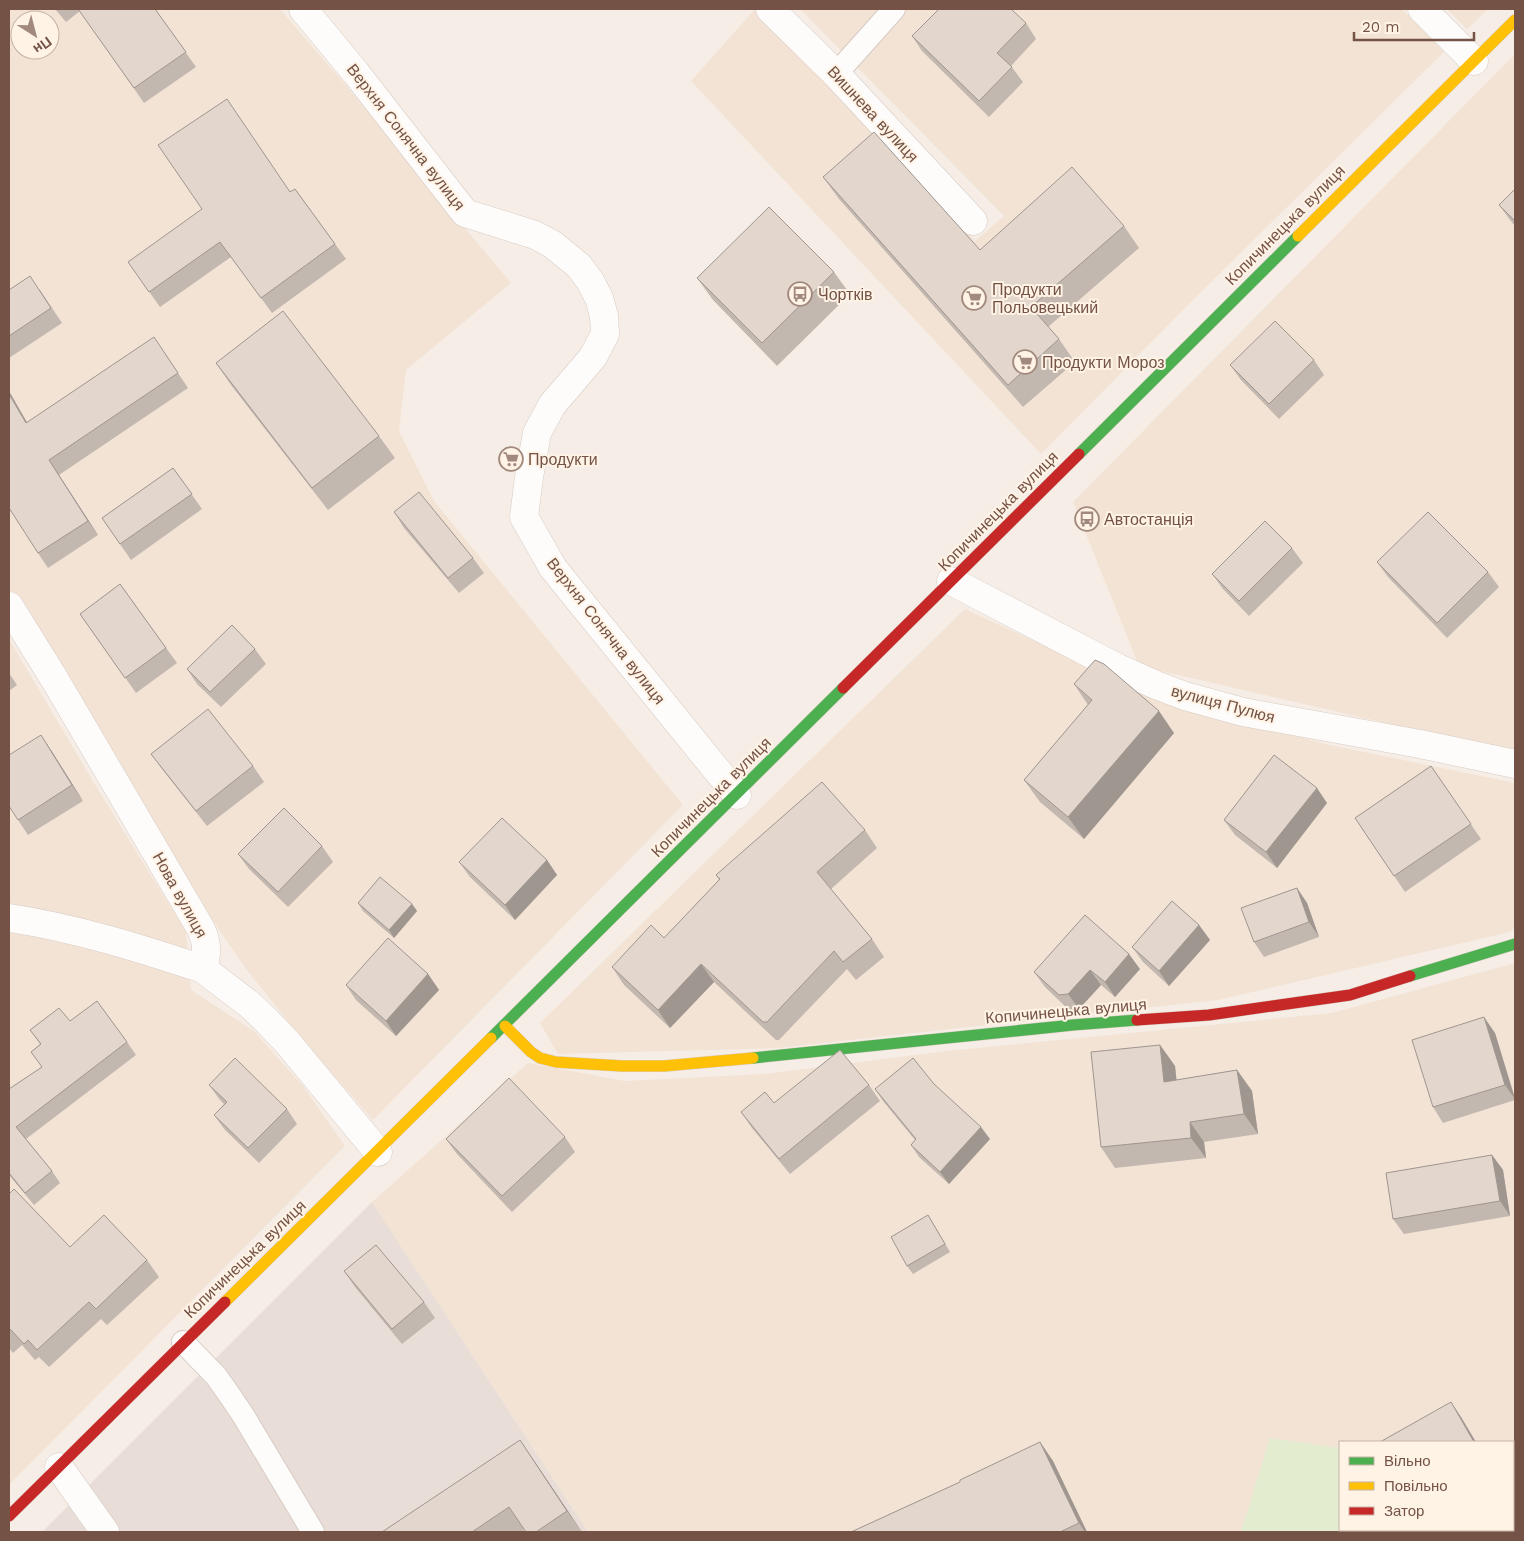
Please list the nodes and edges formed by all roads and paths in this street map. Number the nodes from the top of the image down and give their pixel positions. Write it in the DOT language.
graph roads {
  1 [pos="303,9"];
  2 [pos="770,9"];
  3 [pos="894,9"];
  4 [pos="1422,9"];
  5 [pos="1515,20"];
  6 [pos="1474,60"];
  7 [pos="836,74"];
  8 [pos="973,222"];
  9 [pos="952,581"];
  10 [pos="9,606"];
  11 [pos="1515,764"];
  12 [pos="737,794"];
  13 [pos="9,918"];
  14 [pos="1515,944"];
  15 [pos="203,969"];
  16 [pos="504,1026"];
  17 [pos="378,1152"];
  18 [pos="183,1342"];
  19 [pos="59,1467"];
  20 [pos="9,1516"];
  21 [pos="105,1532"];
  22 [pos="313,1532"];
  1 -- 12 [label="street, Верхня Сонячна вулиця"];
  2 -- 7 [label="street, Вишнева вулиця"];
  3 -- 7 [label="lane"];
  4 -- 6 [label="street"];
  5 -- 6 [label="main road, Копичинецька вулиця"];
  6 -- 9 [label="main road, Копичинецька вулиця"];
  7 -- 8 [label="street, Вишнева вулиця"];
  9 -- 11 [label="street, вулиця Пулюя"];
  9 -- 12 [label="main road, Копичинецька вулиця"];
  10 -- 15 [label="street, Нова вулиця"];
  12 -- 16 [label="main road, Копичинецька вулиця"];
  13 -- 15 [label="street"];
  14 -- 16 [label="main road, Копичинецька вулиця"];
  15 -- 17 [label="street"];
  16 -- 17 [label="main road, Копичинецька вулиця"];
  17 -- 18 [label="main road, Копичинецька вулиця"];
  18 -- 19 [label="main road, Копичинецька вулиця"];
  18 -- 22 [label="lane"];
  19 -- 20 [label="main road, Копичинецька вулиця"];
  19 -- 21 [label="street"];
}
